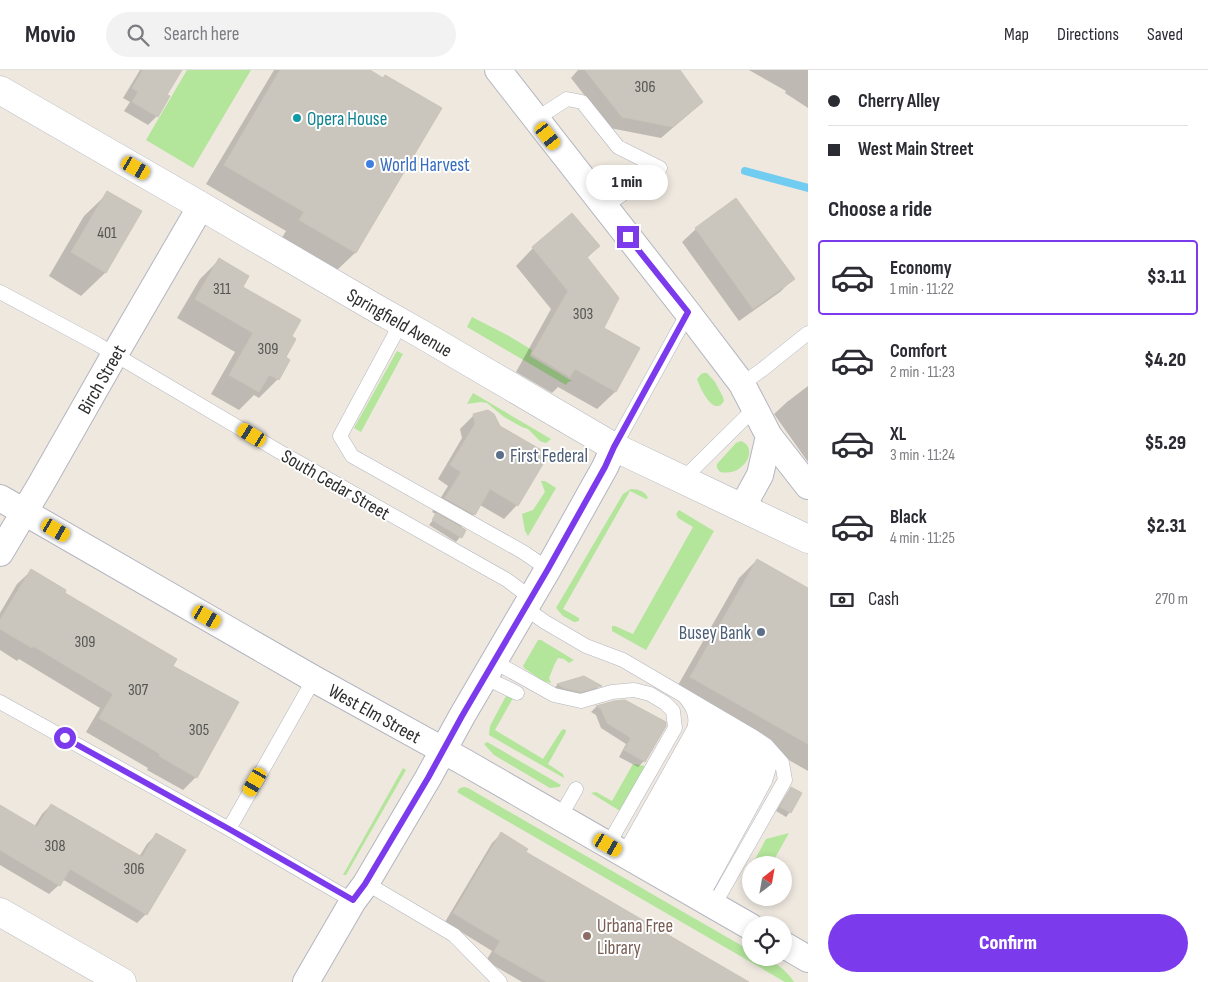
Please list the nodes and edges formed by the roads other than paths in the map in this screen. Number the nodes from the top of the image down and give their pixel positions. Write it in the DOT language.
graph roads {
  1 [pos="498,70"];
  2 [pos="0,90"];
  3 [pos="536,119"];
  4 [pos="201,206"];
  5 [pos="604,207"];
  6 [pos="0,292"];
  7 [pos="688,312"];
  8 [pos="401,323"];
  9 [pos="808,333"];
  10 [pos="114,354"];
  11 [pos="742,384"];
  12 [pos="755,408"];
  13 [pos="769,436"];
  14 [pos="614,447"];
  15 [pos="682,480"];
  16 [pos="808,486"];
  17 [pos="0,498"];
  18 [pos="742,508"];
  19 [pos="24,512"];
  20 [pos="808,539"];
  21 [pos="0,553"];
  22 [pos="548,569"];
  23 [pos="533,609"];
  24 [pos="488,669"];
  25 [pos="314,679"];
  26 [pos="517,693"];
  27 [pos="685,696"];
  28 [pos="0,702"];
  29 [pos="702,706"];
  30 [pos="722,718"];
  31 [pos="443,750"];
  32 [pos="576,788"];
  33 [pos="560,817"];
  34 [pos="229,829"];
  35 [pos="662,875"];
  36 [pos="359,892"];
  37 [pos="0,912"];
  38 [pos="742,922"];
  39 [pos="792,950"];
  40 [pos="808,959"];
  41 [pos="122,982"];
  42 [pos="306,982"];
  43 [pos="500,982"];
  1 -- 3 [label="street"];
  2 -- 4 [label="street, Springfield Avenue"];
  3 -- 5 [label="street"];
  3 -- 5 [label="lane"];
  4 -- 8 [label="street, Springfield Avenue"];
  4 -- 10 [label="street, Birch Street"];
  5 -- 7 [label="street"];
  6 -- 10 [label="lane, South Cedar Street"];
  7 -- 11 [label="street"];
  7 -- 14 [label="lane"];
  8 -- 14 [label="street, Springfield Avenue"];
  8 -- 22 [label="lane"];
  9 -- 11 [label="lane"];
  10 -- 19 [label="street, Birch Street"];
  10 -- 23 [label="lane, South Cedar Street"];
  11 -- 12 [label="street"];
  12 -- 13 [label="street"];
  12 -- 15 [label="lane"];
  13 -- 16 [label="street"];
  13 -- 18 [label="street"];
  14 -- 15 [label="street, Springfield Avenue"];
  14 -- 22 [label="street"];
  15 -- 18 [label="street, Springfield Avenue"];
  17 -- 19 [label="street, West Elm Street"];
  18 -- 20 [label="street, Springfield Avenue"];
  19 -- 21 [label="street, Birch Street"];
  19 -- 25 [label="street, West Elm Street"];
  22 -- 23 [label="street"];
  23 -- 24 [label="street"];
  23 -- 27 [label="lane, South Cedar Street"];
  24 -- 26 [label="lane"];
  24 -- 31 [label="street"];
  24 -- 35 [label="lane"];
  25 -- 31 [label="street, West Elm Street"];
  25 -- 34 [label="lane"];
  27 -- 29 [label="lane, South Cedar Street"];
  27 -- 35 [label="lane"];
  28 -- 34 [label="lane"];
  29 -- 30 [label="lane"];
  29 -- 35 [label="lane"];
  29 -- 35 [label="lane"];
  30 -- 35 [label="lane"];
  30 -- 35 [label="lane"];
  30 -- 35 [label="lane"];
  31 -- 33 [label="street, West Elm Street"];
  31 -- 36 [label="street"];
  32 -- 33 [label="lane"];
  33 -- 35 [label="street, West Elm Street"];
  34 -- 36 [label="lane"];
  35 -- 38 [label="street, West Elm Street"];
  36 -- 42 [label="street"];
  36 -- 43 [label="lane"];
  37 -- 41 [label="street"];
  39 -- 40 [label="street"];
}
